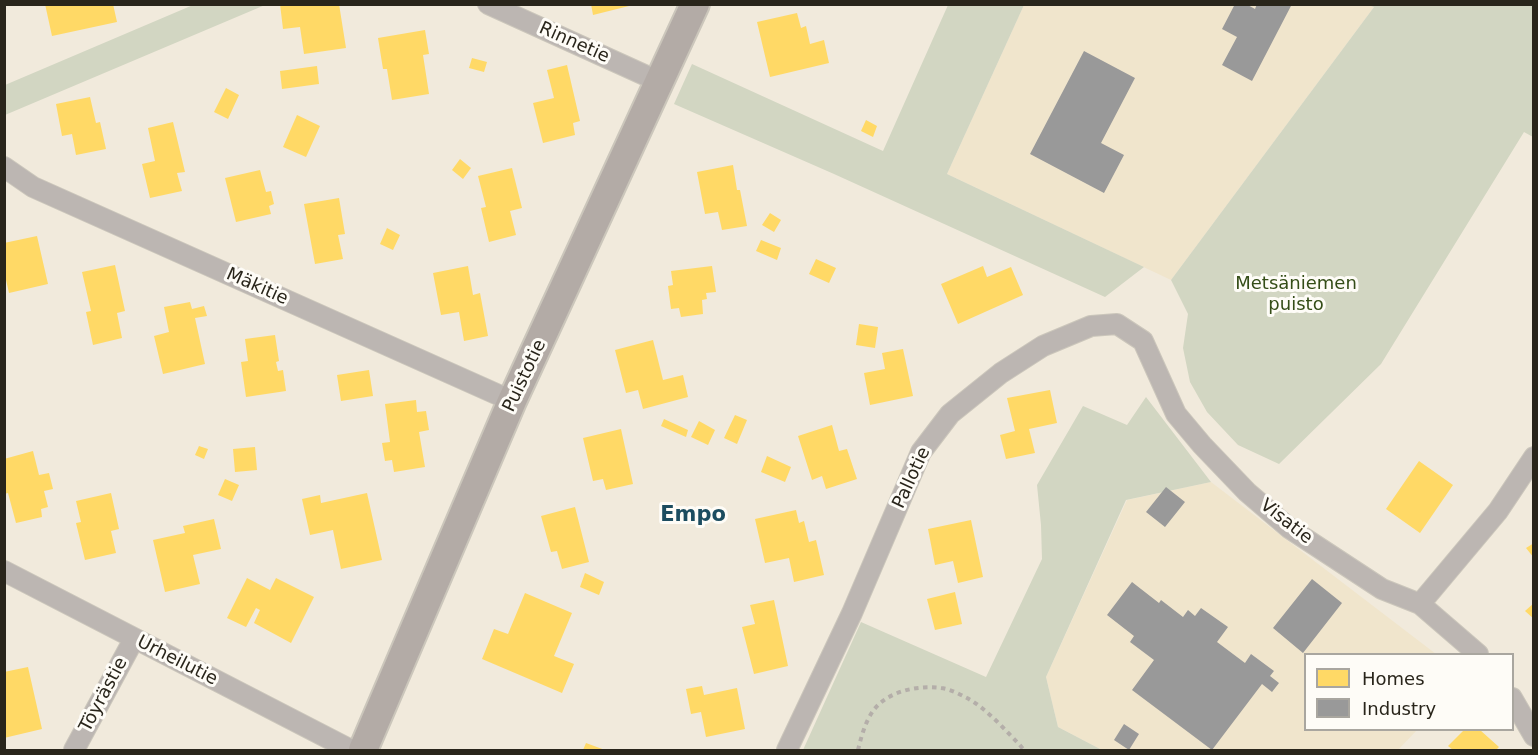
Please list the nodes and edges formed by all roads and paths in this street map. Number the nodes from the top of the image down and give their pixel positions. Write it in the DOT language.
graph roads {
  1 [pos="488,4"];
  2 [pos="695,4"];
  3 [pos="660,81"];
  4 [pos="4,167"];
  5 [pos="1143,341"];
  6 [pos="512,402"];
  7 [pos="1533,457"];
  8 [pos="4,571"];
  9 [pos="1420,604"];
  10 [pos="134,639"];
  11 [pos="1477,653"];
  12 [pos="1514,702"];
  13 [pos="1533,736"];
  14 [pos="74,750"];
  15 [pos="351,750"];
  16 [pos="363,750"];
  17 [pos="787,750"];
  18 [pos="858,750"];
  19 [pos="1024,750"];
  1 -- 3 [label="street, Rinnetie"];
  2 -- 3 [label="street, Puistotie"];
  3 -- 6 [label="street, Puistotie"];
  4 -- 6 [label="street, Mäkitie"];
  5 -- 9 [label="street, Visatie"];
  5 -- 17 [label="street, Pallotie"];
  6 -- 16 [label="street, Puistotie"];
  7 -- 9 [label="street"];
  8 -- 10 [label="street, Urheilutie"];
  9 -- 11 [label="street, Visatie"];
  10 -- 14 [label="street, Töyrästie"];
  10 -- 15 [label="street, Urheilutie"];
  12 -- 13 [label="street"];
  18 -- 19 [label="path"];
}
